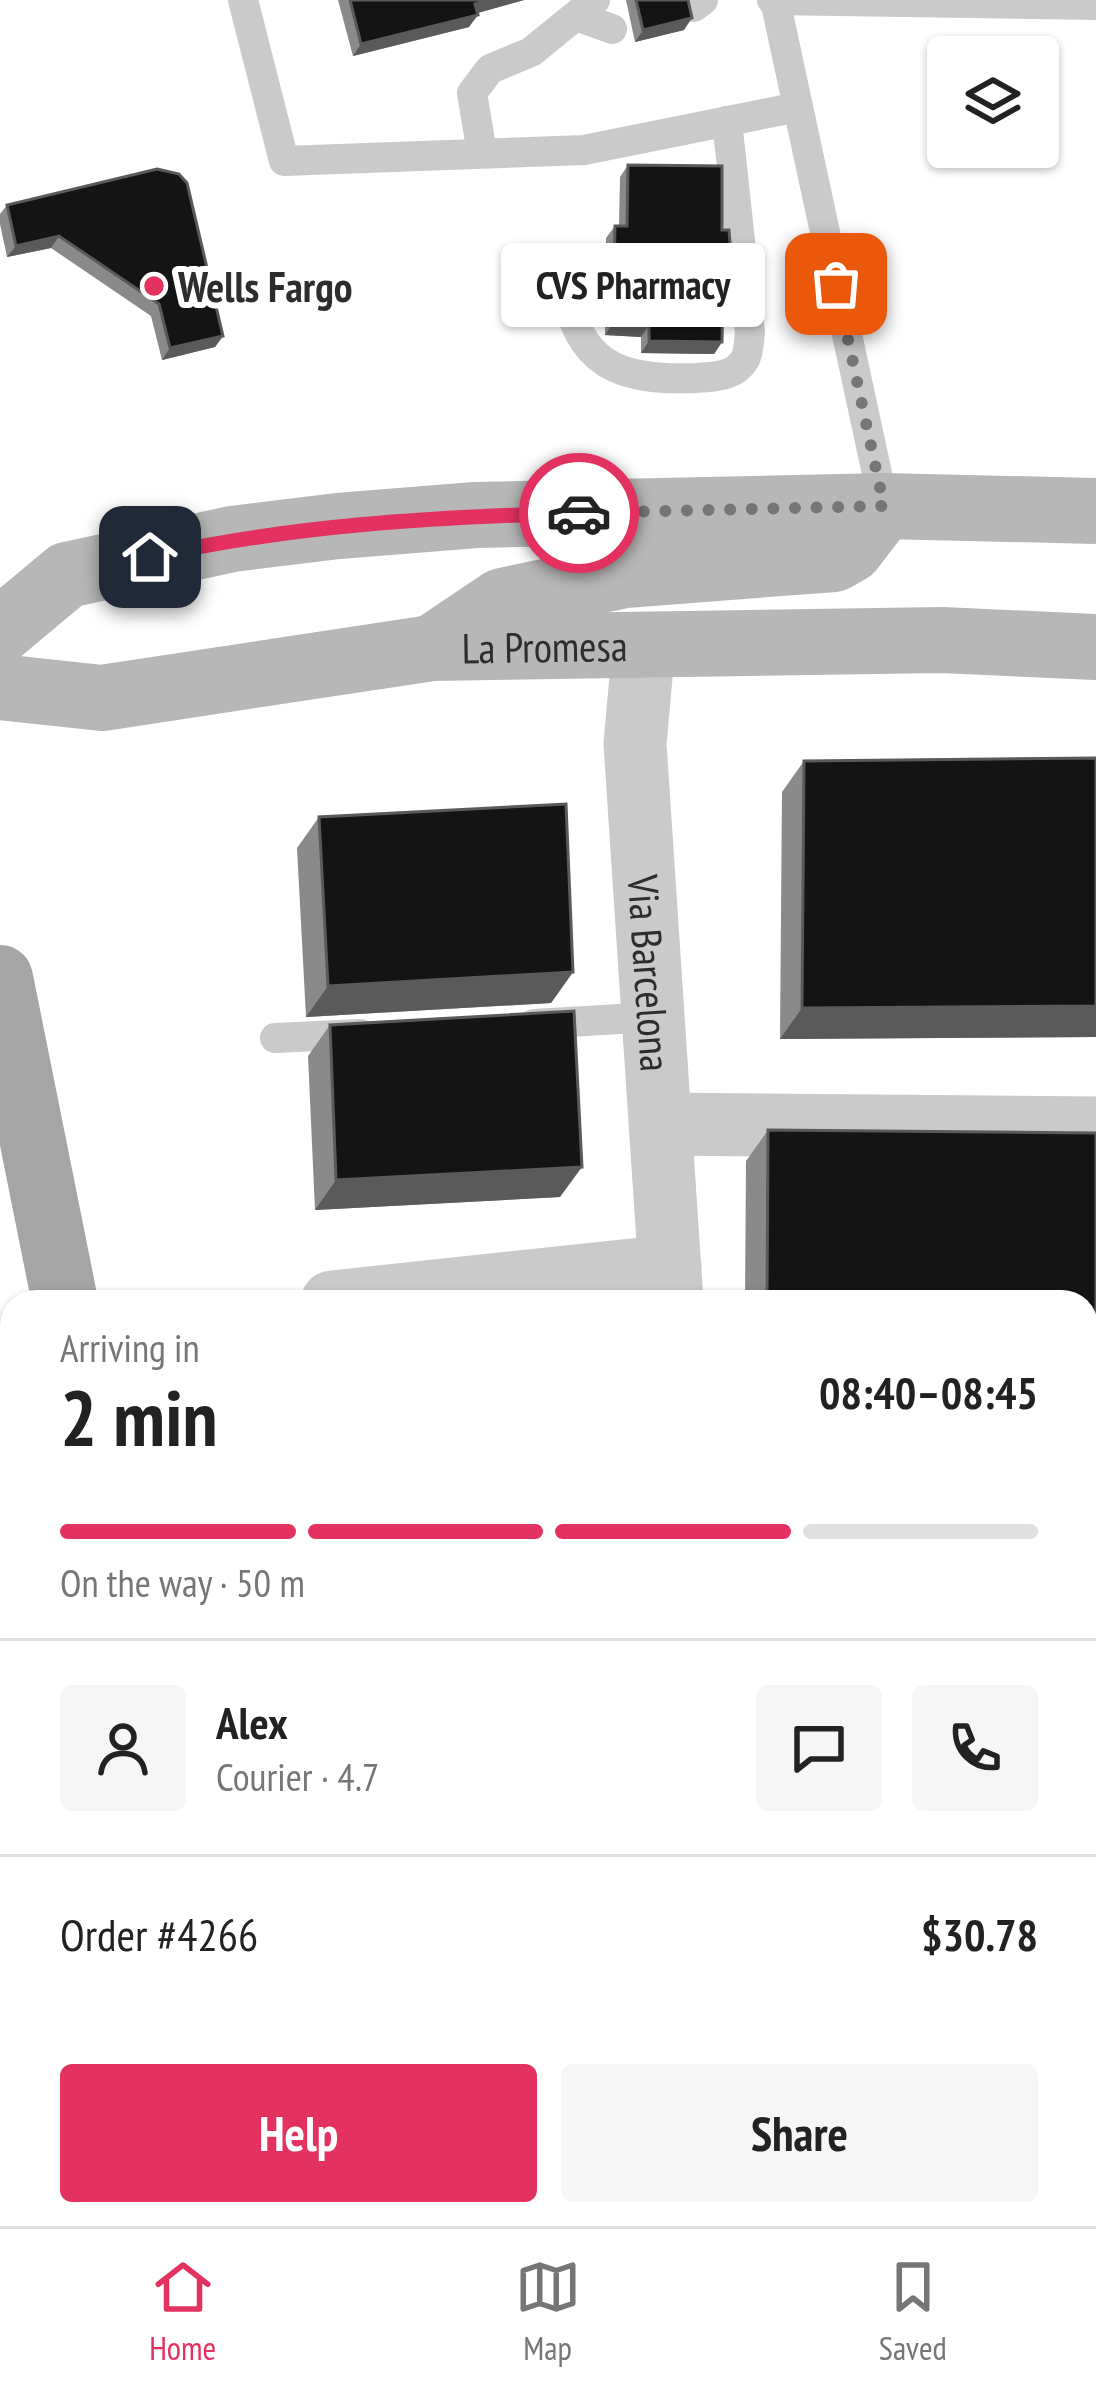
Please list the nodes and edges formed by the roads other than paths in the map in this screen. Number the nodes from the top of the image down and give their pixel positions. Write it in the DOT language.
graph roads {
  1 [pos="243,0"];
  2 [pos="774,0"];
  3 [pos="1096,5"];
  4 [pos="586,8"];
  5 [pos="612,29"];
  6 [pos="798,107"];
  7 [pos="727,121"];
  8 [pos="482,154"];
  9 [pos="568,302"];
  10 [pos="884,506"];
  11 [pos="1096,512"];
  12 [pos="0,631"];
  13 [pos="644,644"];
  14 [pos="1096,647"];
  15 [pos="432,648"];
  16 [pos="0,687"];
  17 [pos="0,978"];
  18 [pos="654,1017"];
  19 [pos="512,1025"];
  20 [pos="393,1032"];
  21 [pos="275,1038"];
  22 [pos="661,1124"];
  23 [pos="1096,1128"];
  24 [pos="671,1284"];
  25 [pos="63,1290"];
  26 [pos="558,1290"];
  1 -- 8 [label="lane"];
  2 -- 3 [label="lane"];
  2 -- 6 [label="lane"];
  4 -- 5 [label="lane"];
  4 -- 8 [label="lane"];
  6 -- 7 [label="lane"];
  6 -- 10 [label="lane"];
  7 -- 8 [label="lane"];
  7 -- 9 [label="lane"];
  10 -- 11 [label="main road"];
  10 -- 12 [label="main road"];
  10 -- 15 [label="main road"];
  13 -- 14 [label="main road, La Promesa"];
  13 -- 15 [label="main road, La Promesa"];
  13 -- 18 [label="street, Via Barcelona"];
  15 -- 16 [label="main road, La Promesa"];
  17 -- 25 [label="main road"];
  18 -- 19 [label="lane"];
  18 -- 22 [label="street, Via Barcelona"];
  20 -- 21 [label="lane"];
  22 -- 23 [label="street"];
  22 -- 24 [label="street, Via Barcelona"];
  24 -- 26 [label="street"];
}
